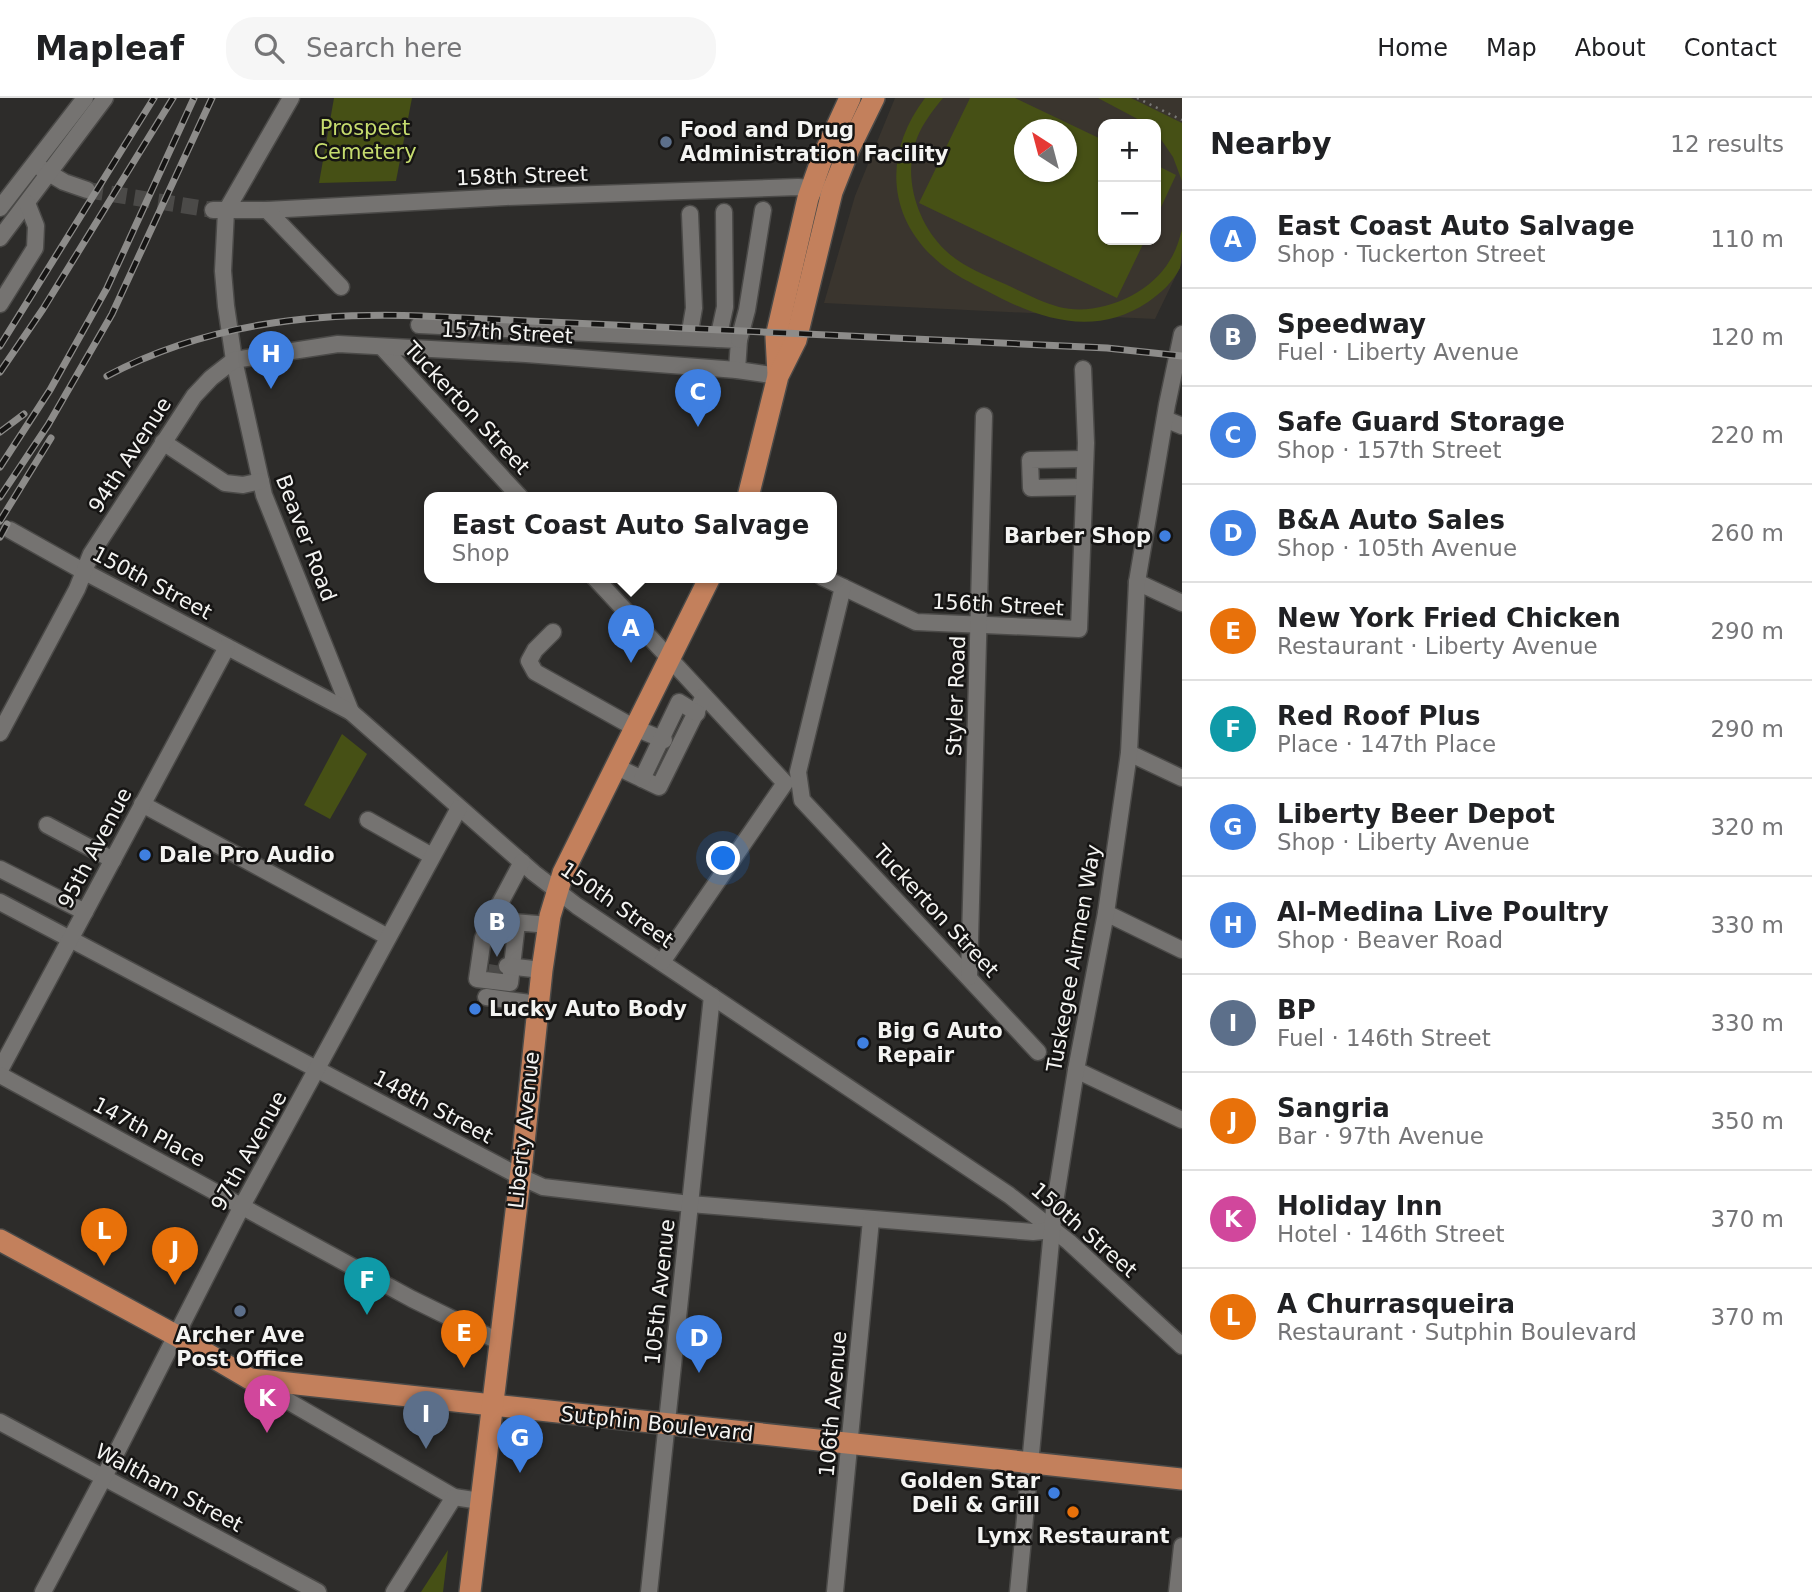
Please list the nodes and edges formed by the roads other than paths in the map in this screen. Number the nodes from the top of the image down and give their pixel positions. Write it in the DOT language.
graph roads {
  1 [pos="104,98"];
  2 [pos="291,98"];
  3 [pos="850,98"];
  4 [pos="874,98"];
  5 [pos="78,101"];
  6 [pos="34,164"];
  7 [pos="50,174"];
  8 [pos="811,187"];
  9 [pos="87,190"];
  10 [pos="832,192"];
  11 [pos="27,204"];
  12 [pos="0,208"];
  13 [pos="763,209"];
  14 [pos="220,210"];
  15 [pos="267,210"];
  16 [pos="724,212"];
  17 [pos="690,214"];
  18 [pos="0,238"];
  19 [pos="341,287"];
  20 [pos="0,304"];
  21 [pos="419,325"];
  22 [pos="1182,334"];
  23 [pos="689,338"];
  24 [pos="718,339"];
  25 [pos="738,340"];
  26 [pos="383,348"];
  27 [pos="234,360"];
  28 [pos="1083,369"];
  29 [pos="737,370"];
  30 [pos="778,376"];
  31 [pos="984,416"];
  32 [pos="1165,419"];
  33 [pos="1182,426"];
  34 [pos="163,442"];
  35 [pos="1085,460"];
  36 [pos="261,481"];
  37 [pos="1084,487"];
  38 [pos="515,492"];
  39 [pos="749,492"];
  40 [pos="10,530"];
  41 [pos="83,571"];
  42 [pos="1138,582"];
  43 [pos="599,583"];
  44 [pos="707,583"];
  45 [pos="834,583"];
  46 [pos="842,587"];
  47 [pos="1182,603"];
  48 [pos="979,625"];
  49 [pos="553,632"];
  50 [pos="228,647"];
  51 [pos="668,659"];
  52 [pos="704,696"];
  53 [pos="645,708"];
  54 [pos="351,712"];
  55 [pos="679,723"];
  56 [pos="0,733"];
  57 [pos="631,736"];
  58 [pos="670,743"];
  59 [pos="1129,753"];
  60 [pos="662,758"];
  61 [pos="615,766"];
  62 [pos="1182,778"];
  63 [pos="142,804"];
  64 [pos="459,807"];
  65 [pos="368,820"];
  66 [pos="47,825"];
  67 [pos="432,856"];
  68 [pos="113,860"];
  69 [pos="522,862"];
  70 [pos="0,869"];
  71 [pos="558,891"];
  72 [pos="0,902"];
  73 [pos="85,912"];
  74 [pos="1105,913"];
  75 [pos="549,925"];
  76 [pos="489,933"];
  77 [pos="513,936"];
  78 [pos="388,937"];
  79 [pos="70,939"];
  80 [pos="1182,950"];
  81 [pos="662,962"];
  82 [pos="542,970"];
  83 [pos="508,973"];
  84 [pos="969,977"];
  85 [pos="712,996"];
  86 [pos="538,1004"];
  87 [pos="1038,1052"];
  88 [pos="0,1070"];
  89 [pos="317,1070"];
  90 [pos="1076,1070"];
  91 [pos="0,1075"];
  92 [pos="1182,1120"];
  93 [pos="519,1177"];
  94 [pos="690,1204"];
  95 [pos="242,1206"];
  96 [pos="871,1220"];
  97 [pos="1053,1230"];
  98 [pos="0,1240"];
  99 [pos="177,1336"];
  100 [pos="500,1342"];
  101 [pos="1182,1346"];
  102 [pos="250,1379"];
  103 [pos="493,1405"];
  104 [pos="0,1422"];
  105 [pos="668,1425"];
  106 [pos="851,1444"];
  107 [pos="1030,1462"];
  108 [pos="104,1477"];
  109 [pos="1182,1479"];
  110 [pos="454,1497"];
  111 [pos="480,1501"];
  112 [pos="1182,1546"];
  113 [pos="43,1592"];
  114 [pos="318,1592"];
  115 [pos="394,1592"];
  116 [pos="470,1592"];
  117 [pos="649,1592"];
  118 [pos="835,1592"];
  119 [pos="1018,1592"];
  120 [pos="1177,1592"];
  1 -- 7 [label="street"];
  2 -- 14 [label="street, Beaver Road"];
  3 -- 8 [label="main road"];
  4 -- 10 [label="main road"];
  5 -- 6 [label="street"];
  6 -- 7 [label="street"];
  6 -- 12 [label="street"];
  7 -- 9 [label="street"];
  7 -- 11 [label="street"];
  8 -- 10 [label="street, 158th Street"];
  8 -- 15 [label="street, 158th Street"];
  8 -- 30 [label="main road"];
  10 -- 30 [label="main road"];
  11 -- 18 [label="street"];
  11 -- 20 [label="street"];
  13 -- 25 [label="street"];
  14 -- 15 [label="street, 158th Street"];
  14 -- 27 [label="street, Beaver Road"];
  15 -- 19 [label="street"];
  16 -- 24 [label="street"];
  17 -- 23 [label="street"];
  21 -- 23 [label="street"];
  22 -- 32 [label="street, Tuskegee Airmen Way"];
  23 -- 24 [label="street"];
  24 -- 25 [label="street"];
  25 -- 29 [label="street"];
  26 -- 27 [label="street, 157th Street"];
  26 -- 29 [label="street, 157th Street"];
  26 -- 38 [label="street, Tuckerton Street"];
  27 -- 34 [label="street, 94th Avenue"];
  27 -- 36 [label="street, Beaver Road"];
  28 -- 35 [label="street"];
  29 -- 30 [label="street, 157th Street"];
  30 -- 39 [label="main road"];
  31 -- 48 [label="street, Styler Road"];
  32 -- 33 [label="street"];
  32 -- 42 [label="street, Tuskegee Airmen Way"];
  34 -- 36 [label="street"];
  34 -- 41 [label="street, 94th Avenue"];
  35 -- 37 [label="street"];
  35 -- 37 [label="street"];
  36 -- 54 [label="street, Beaver Road"];
  37 -- 48 [label="street, 156th Street"];
  40 -- 41 [label="street, 150th Street"];
  41 -- 50 [label="street, 150th Street"];
  41 -- 56 [label="street, 94th Avenue"];
  42 -- 47 [label="street"];
  42 -- 59 [label="street, Tuskegee Airmen Way"];
  43 -- 51 [label="street"];
  44 -- 51 [label="main road, Liberty Avenue"];
  45 -- 46 [label="street"];
  46 -- 48 [label="street, 156th Street"];
  46 -- 84 [label="street, Tuckerton Street"];
  48 -- 84 [label="street, Styler Road"];
  49 -- 57 [label="street"];
  50 -- 54 [label="street, 150th Street"];
  50 -- 63 [label="street, 95th Avenue"];
  51 -- 52 [label="street"];
  51 -- 53 [label="main road, Liberty Avenue"];
  52 -- 55 [label="street"];
  52 -- 81 [label="street"];
  53 -- 55 [label="street"];
  53 -- 57 [label="main road, Liberty Avenue"];
  54 -- 64 [label="street, 150th Street"];
  55 -- 58 [label="street"];
  57 -- 58 [label="street"];
  57 -- 60 [label="street"];
  57 -- 61 [label="main road, Liberty Avenue"];
  58 -- 60 [label="street"];
  59 -- 62 [label="street"];
  59 -- 74 [label="street, Tuskegee Airmen Way"];
  60 -- 61 [label="street"];
  61 -- 71 [label="main road, Liberty Avenue"];
  63 -- 68 [label="street, 95th Avenue"];
  63 -- 78 [label="street"];
  64 -- 67 [label="street, 97th Avenue"];
  64 -- 69 [label="street, 150th Street"];
  65 -- 67 [label="street"];
  66 -- 68 [label="street"];
  67 -- 78 [label="street, 97th Avenue"];
  68 -- 73 [label="street, 95th Avenue"];
  69 -- 71 [label="street, 150th Street"];
  69 -- 76 [label="street"];
  70 -- 73 [label="street"];
  71 -- 75 [label="main road, Liberty Avenue"];
  71 -- 81 [label="street, 150th Street"];
  72 -- 79 [label="street, 148th Street"];
  73 -- 79 [label="street, 95th Avenue"];
  74 -- 80 [label="street"];
  74 -- 90 [label="street, Tuskegee Airmen Way"];
  75 -- 77 [label="street"];
  75 -- 82 [label="main road, Liberty Avenue"];
  76 -- 77 [label="street"];
  76 -- 83 [label="street"];
  77 -- 83 [label="street"];
  78 -- 89 [label="street, 97th Avenue"];
  79 -- 88 [label="street, 95th Avenue"];
  79 -- 89 [label="street, 148th Street"];
  81 -- 85 [label="street, 150th Street"];
  82 -- 83 [label="street"];
  82 -- 86 [label="main road, Liberty Avenue"];
  83 -- 86 [label="street"];
  84 -- 87 [label="street, Tuckerton Street"];
  85 -- 94 [label="street, 105th Avenue"];
  85 -- 97 [label="street, 150th Street"];
  86 -- 93 [label="main road, Liberty Avenue"];
  89 -- 93 [label="street, 148th Street"];
  89 -- 95 [label="street, 97th Avenue"];
  90 -- 92 [label="street"];
  90 -- 97 [label="street, Tuskegee Airmen Way"];
  91 -- 95 [label="street, 147th Place"];
  93 -- 94 [label="street, 148th Street"];
  93 -- 100 [label="main road, Liberty Avenue"];
  94 -- 96 [label="street, 148th Street"];
  94 -- 105 [label="street, 105th Avenue"];
  95 -- 99 [label="street, 97th Avenue"];
  95 -- 100 [label="street, 147th Place"];
  96 -- 97 [label="street, 148th Street"];
  96 -- 106 [label="street, 106th Avenue"];
  97 -- 101 [label="street, 150th Street"];
  97 -- 107 [label="street, Tuskegee Airmen Way"];
  98 -- 99 [label="main road, Sutphin Boulevard"];
  99 -- 102 [label="main road, Sutphin Boulevard"];
  99 -- 108 [label="street, 97th Avenue"];
  100 -- 103 [label="main road, Liberty Avenue"];
  102 -- 103 [label="main road, Sutphin Boulevard"];
  102 -- 110 [label="street"];
  103 -- 105 [label="main road, Sutphin Boulevard"];
  103 -- 111 [label="main road, Liberty Avenue"];
  104 -- 108 [label="street, Waltham Street"];
  105 -- 106 [label="main road, Sutphin Boulevard"];
  105 -- 117 [label="street, 105th Avenue"];
  106 -- 107 [label="main road, Sutphin Boulevard"];
  106 -- 118 [label="street, 106th Avenue"];
  107 -- 109 [label="main road, Sutphin Boulevard"];
  107 -- 119 [label="street, Tuskegee Airmen Way"];
  108 -- 113 [label="street, 97th Avenue"];
  108 -- 114 [label="street, Waltham Street"];
  110 -- 111 [label="street"];
  110 -- 115 [label="street"];
  111 -- 116 [label="main road, Liberty Avenue"];
  112 -- 120 [label="street"];
}
